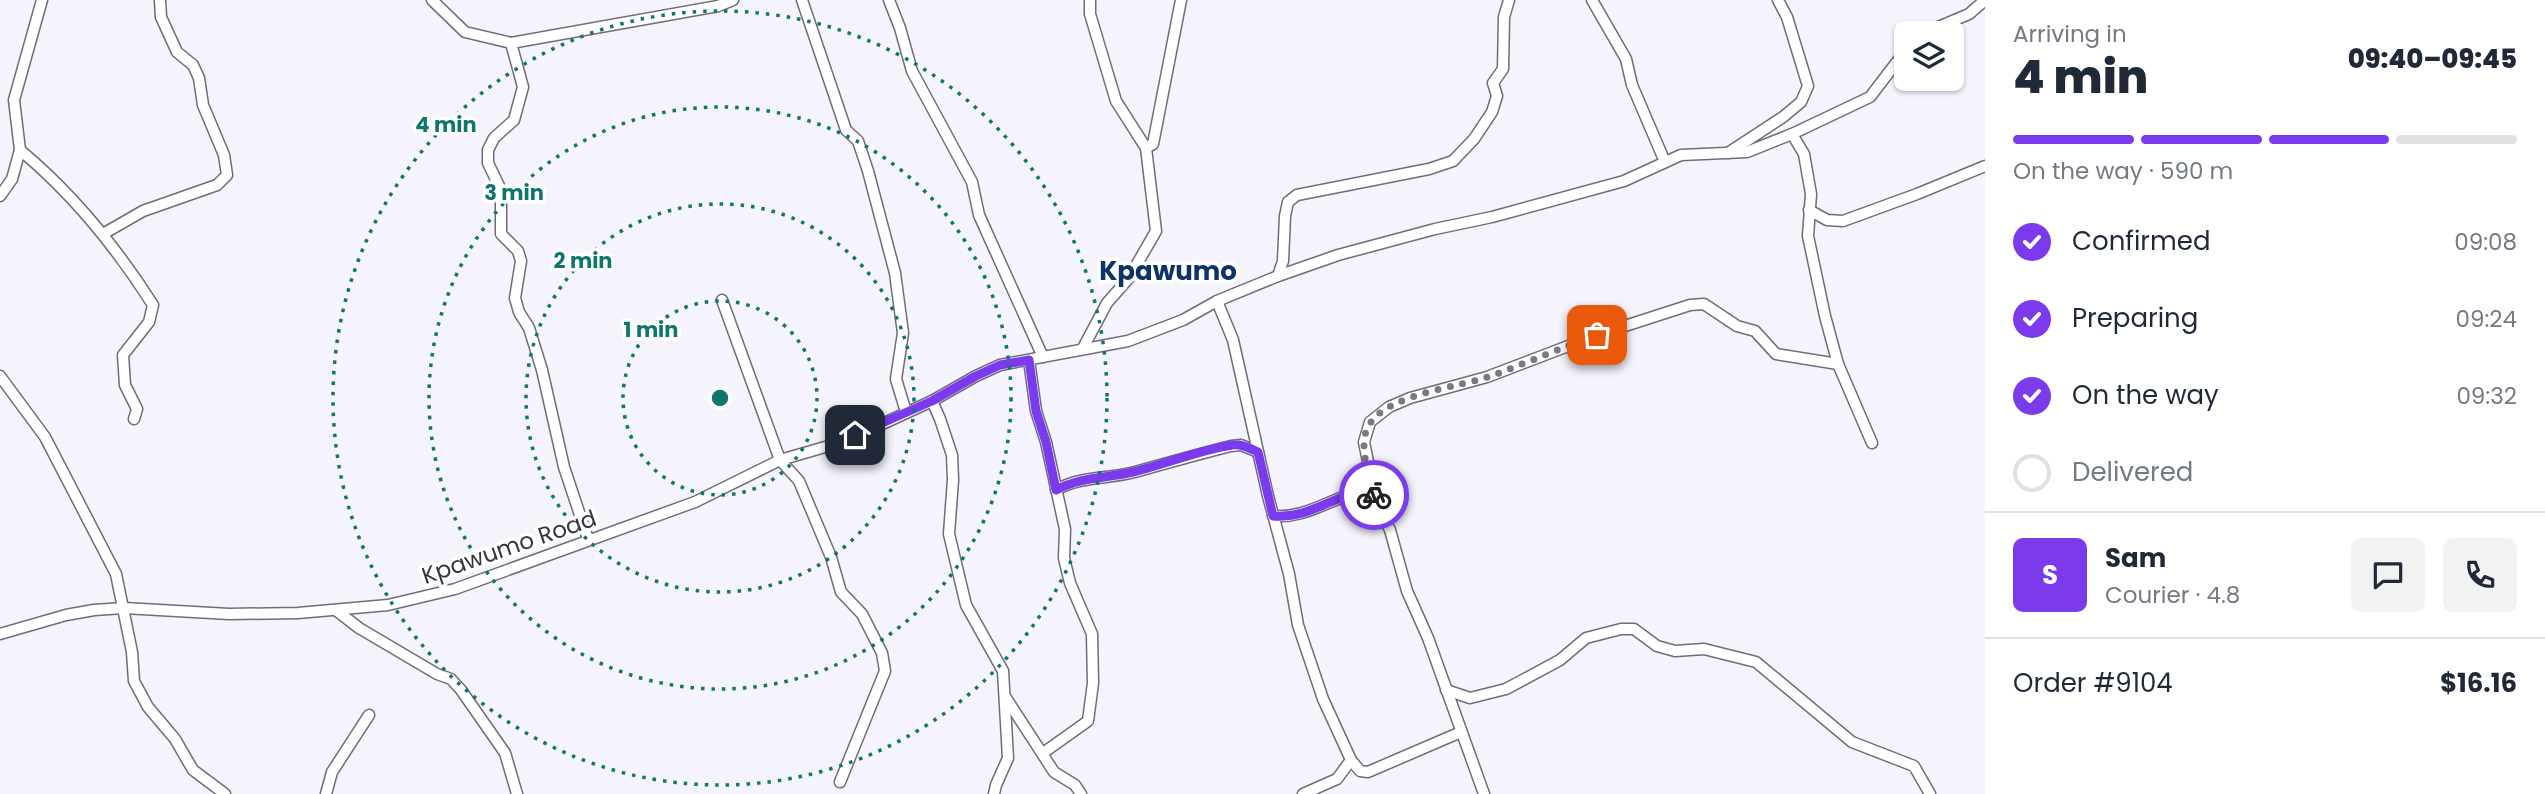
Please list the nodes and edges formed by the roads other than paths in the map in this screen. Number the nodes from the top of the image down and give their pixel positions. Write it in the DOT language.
graph roads {
  1 [pos="42,0"];
  2 [pos="159,0"];
  3 [pos="432,0"];
  4 [pos="733,0"];
  5 [pos="802,0"];
  6 [pos="888,0"];
  7 [pos="1090,0"];
  8 [pos="1181,0"];
  9 [pos="1509,0"];
  10 [pos="1592,0"];
  11 [pos="1778,0"];
  12 [pos="1985,0"];
  13 [pos="1952,21"];
  14 [pos="511,43"];
  15 [pos="1894,66"];
  16 [pos="1792,134"];
  17 [pos="1146,148"];
  18 [pos="20,150"];
  19 [pos="1727,153"];
  20 [pos="1665,162"];
  21 [pos="1985,166"];
  22 [pos="0,196"];
  23 [pos="1809,210"];
  24 [pos="103,234"];
  25 [pos="1278,276"];
  26 [pos="722,300"];
  27 [pos="1217,301"];
  28 [pos="1083,348"];
  29 [pos="1043,357"];
  30 [pos="1029,360"];
  31 [pos="1838,364"];
  32 [pos="0,376"];
  33 [pos="932,401"];
  34 [pos="906,412"];
  35 [pos="134,419"];
  36 [pos="1872,443"];
  37 [pos="1258,452"];
  38 [pos="780,460"];
  39 [pos="1056,490"];
  40 [pos="1376,501"];
  41 [pos="1273,516"];
  42 [pos="588,539"];
  43 [pos="124,608"];
  44 [pos="337,611"];
  45 [pos="0,634"];
  46 [pos="1446,690"];
  47 [pos="1006,698"];
  48 [pos="369,715"];
  49 [pos="1461,732"];
  50 [pos="1043,753"];
  51 [pos="1351,760"];
  52 [pos="840,782"];
  53 [pos="225,794"];
  54 [pos="326,794"];
  55 [pos="517,794"];
  56 [pos="994,794"];
  57 [pos="1081,794"];
  58 [pos="1303,794"];
  59 [pos="1483,794"];
  60 [pos="1930,794"];
  1 -- 18 [label="street"];
  2 -- 24 [label="street"];
  3 -- 14 [label="street"];
  4 -- 14 [label="street"];
  5 -- 34 [label="street"];
  6 -- 29 [label="street"];
  7 -- 17 [label="street"];
  8 -- 17 [label="street"];
  9 -- 25 [label="street"];
  10 -- 20 [label="street"];
  11 -- 19 [label="street"];
  12 -- 13 [label="street"];
  14 -- 42 [label="street"];
  15 -- 16 [label="street, Kpawumo Road"];
  16 -- 19 [label="street, Kpawumo Road"];
  16 -- 23 [label="street"];
  17 -- 28 [label="street"];
  18 -- 22 [label="street"];
  18 -- 24 [label="street"];
  19 -- 20 [label="street, Kpawumo Road"];
  20 -- 25 [label="street, Kpawumo Road"];
  21 -- 23 [label="street"];
  23 -- 31 [label="street"];
  24 -- 35 [label="street"];
  25 -- 27 [label="street, Kpawumo Road"];
  26 -- 38 [label="street"];
  27 -- 28 [label="street, Kpawumo Road"];
  27 -- 37 [label="street"];
  28 -- 29 [label="street, Kpawumo Road"];
  29 -- 30 [label="street, Kpawumo Road"];
  30 -- 33 [label="street, Kpawumo Road"];
  30 -- 39 [label="street"];
  31 -- 36 [label="street"];
  31 -- 40 [label="street"];
  32 -- 43 [label="street"];
  33 -- 34 [label="street, Kpawumo Road"];
  33 -- 47 [label="street"];
  34 -- 38 [label="street, Kpawumo Road"];
  37 -- 39 [label="street"];
  37 -- 41 [label="street"];
  38 -- 42 [label="street, Kpawumo Road"];
  38 -- 52 [label="street"];
  39 -- 50 [label="street"];
  40 -- 41 [label="street"];
  40 -- 46 [label="street"];
  41 -- 51 [label="street"];
  42 -- 44 [label="street, Kpawumo Road"];
  43 -- 44 [label="street, Kpawumo Road"];
  43 -- 45 [label="street, Kpawumo Road"];
  43 -- 53 [label="street"];
  44 -- 55 [label="street"];
  46 -- 49 [label="street"];
  46 -- 60 [label="street"];
  47 -- 50 [label="street"];
  47 -- 56 [label="street"];
  48 -- 54 [label="street"];
  49 -- 51 [label="street"];
  49 -- 59 [label="street"];
  50 -- 57 [label="street"];
  51 -- 58 [label="street"];
}
